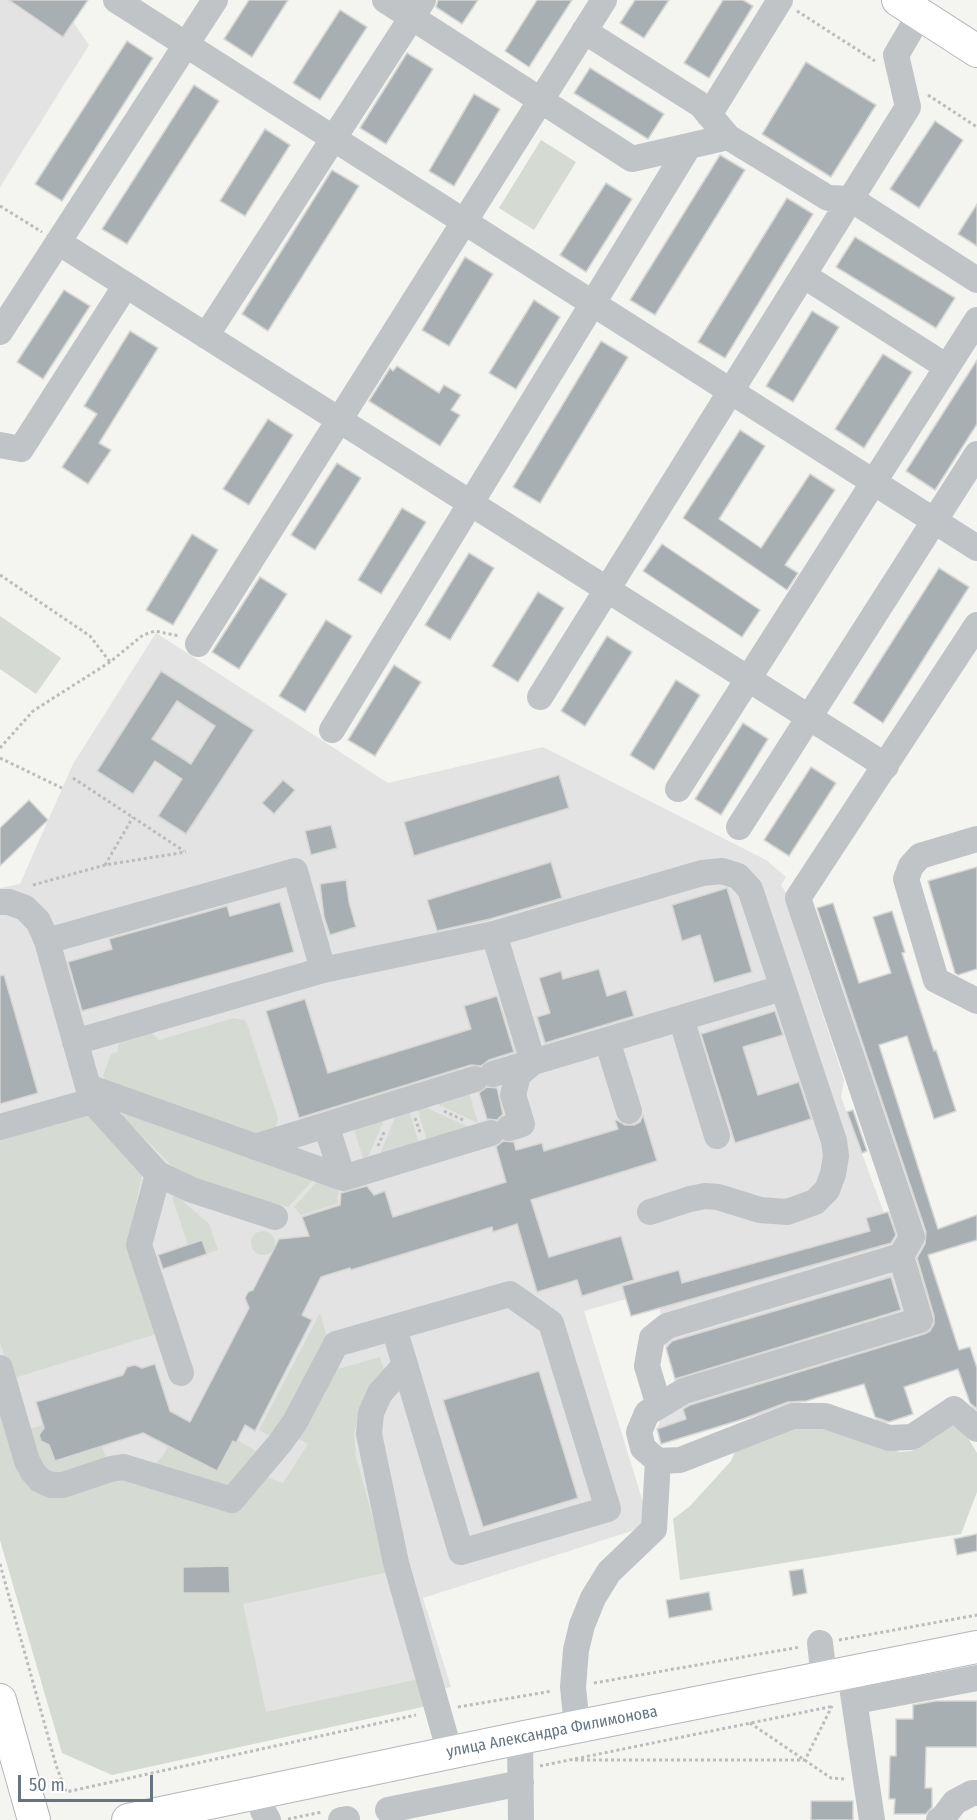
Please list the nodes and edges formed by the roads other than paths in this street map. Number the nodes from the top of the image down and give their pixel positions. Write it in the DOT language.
graph roads {
  1 [pos="116,0"];
  2 [pos="215,0"];
  3 [pos="385,0"];
  4 [pos="604,0"];
  5 [pos="780,0"];
  6 [pos="909,7"];
  7 [pos="417,9"];
  8 [pos="584,31"];
  9 [pos="186,45"];
  10 [pos="977,51"];
  11 [pos="540,100"];
  12 [pos="709,115"];
  13 [pos="728,137"];
  14 [pos="332,138"];
  15 [pos="689,146"];
  16 [pos="851,199"];
  17 [pos="464,222"];
  18 [pos="57,242"];
  19 [pos="803,275"];
  20 [pos="977,280"];
  21 [pos="126,285"];
  22 [pos="594,304"];
  23 [pos="977,320"];
  24 [pos="0,332"];
  25 [pos="206,336"];
  26 [pos="947,367"];
  27 [pos="731,392"];
  28 [pos="339,420"];
  29 [pos="0,445"];
  30 [pos="977,454"];
  31 [pos="873,483"];
  32 [pos="471,503"];
  33 [pos="934,521"];
  34 [pos="977,548"];
  35 [pos="607,590"];
  36 [pos="977,625"];
  37 [pos="198,644"];
  38 [pos="748,679"];
  39 [pos="540,697"];
  40 [pos="809,717"];
  41 [pos="332,730"];
  42 [pos="886,766"];
  43 [pos="678,789"];
  44 [pos="739,827"];
  45 [pos="977,839"];
  46 [pos="0,902"];
  47 [pos="494,934"];
  48 [pos="47,941"];
  49 [pos="323,970"];
  50 [pos="782,988"];
  51 [pos="977,1001"];
  52 [pos="681,1018"];
  53 [pos="607,1040"];
  54 [pos="75,1042"];
  55 [pos="533,1062"];
  56 [pos="90,1094"];
  57 [pos="629,1111"];
  58 [pos="326,1125"];
  59 [pos="0,1127"];
  60 [pos="717,1136"];
  61 [pos="255,1147"];
  62 [pos="158,1174"];
  63 [pos="343,1178"];
  64 [pos="650,1212"];
  65 [pos="275,1217"];
  66 [pos="901,1256"];
  67 [pos="394,1328"];
  68 [pos="405,1365"];
  69 [pos="0,1368"];
  70 [pos="182,1373"];
  71 [pos="659,1406"];
  72 [pos="977,1429"];
  73 [pos="658,1461"];
  74 [pos="820,1643"];
  75 [pos="977,1647"];
  76 [pos="977,1678"];
  77 [pos="841,1690"];
  78 [pos="0,1700"];
  79 [pos="577,1727"];
  80 [pos="520,1738"];
  81 [pos="450,1753"];
  82 [pos="521,1776"];
  83 [pos="977,1793"];
  84 [pos="388,1810"];
  85 [pos="261,1811"];
  86 [pos="34,1820"];
  87 [pos="128,1820"];
  88 [pos="521,1820"];
  89 [pos="872,1820"];
  90 [pos="939,1820"];
  1 -- 9 [label="lane"];
  2 -- 9 [label="lane"];
  3 -- 7 [label="lane"];
  4 -- 8 [label="lane"];
  5 -- 12 [label="lane"];
  6 -- 10 [label="main road"];
  6 -- 16 [label="lane"];
  7 -- 11 [label="lane"];
  7 -- 14 [label="lane"];
  8 -- 11 [label="lane"];
  8 -- 12 [label="lane"];
  9 -- 14 [label="lane"];
  9 -- 18 [label="lane"];
  11 -- 15 [label="lane"];
  11 -- 17 [label="lane"];
  12 -- 13 [label="lane"];
  13 -- 15 [label="lane"];
  13 -- 16 [label="lane"];
  14 -- 17 [label="lane"];
  14 -- 25 [label="lane"];
  15 -- 22 [label="lane"];
  16 -- 19 [label="lane"];
  16 -- 20 [label="lane"];
  17 -- 22 [label="lane"];
  17 -- 28 [label="lane"];
  18 -- 21 [label="lane"];
  18 -- 24 [label="lane"];
  19 -- 26 [label="lane"];
  19 -- 27 [label="lane"];
  21 -- 25 [label="lane"];
  21 -- 29 [label="lane"];
  22 -- 27 [label="lane"];
  22 -- 32 [label="lane"];
  23 -- 26 [label="lane"];
  25 -- 28 [label="lane"];
  26 -- 31 [label="lane"];
  27 -- 31 [label="lane"];
  27 -- 35 [label="lane"];
  28 -- 32 [label="lane"];
  28 -- 37 [label="lane"];
  30 -- 33 [label="lane"];
  31 -- 33 [label="lane"];
  31 -- 38 [label="lane"];
  32 -- 35 [label="lane"];
  32 -- 41 [label="lane"];
  33 -- 34 [label="lane"];
  33 -- 40 [label="lane"];
  35 -- 38 [label="lane"];
  35 -- 39 [label="lane"];
  36 -- 42 [label="lane"];
  38 -- 40 [label="lane"];
  38 -- 43 [label="lane"];
  40 -- 42 [label="lane"];
  40 -- 44 [label="lane"];
  42 -- 66 [label="lane"];
  45 -- 51 [label="lane"];
  46 -- 48 [label="lane"];
  47 -- 49 [label="lane"];
  47 -- 50 [label="lane"];
  47 -- 55 [label="lane"];
  48 -- 49 [label="lane"];
  48 -- 54 [label="lane"];
  49 -- 54 [label="lane"];
  50 -- 52 [label="lane"];
  50 -- 64 [label="lane"];
  52 -- 53 [label="lane"];
  52 -- 60 [label="lane"];
  53 -- 55 [label="lane"];
  53 -- 57 [label="lane"];
  54 -- 56 [label="lane"];
  55 -- 58 [label="lane"];
  55 -- 63 [label="lane"];
  56 -- 59 [label="lane"];
  56 -- 61 [label="lane"];
  56 -- 62 [label="lane"];
  58 -- 61 [label="lane"];
  58 -- 63 [label="lane"];
  61 -- 63 [label="lane"];
  62 -- 65 [label="lane"];
  62 -- 70 [label="lane"];
  66 -- 71 [label="lane"];
  66 -- 71 [label="lane"];
  67 -- 68 [label="lane"];
  67 -- 68 [label="lane"];
  67 -- 69 [label="lane"];
  68 -- 81 [label="lane"];
  71 -- 73 [label="lane"];
  72 -- 73 [label="lane"];
  73 -- 79 [label="lane"];
  74 -- 77 [label="lane"];
  75 -- 77 [label="main road, улица Александра Филимонова"];
  76 -- 77 [label="lane"];
  77 -- 79 [label="main road, улица Александра Филимонова"];
  77 -- 89 [label="lane"];
  78 -- 86 [label="main road"];
  79 -- 80 [label="main road, улица Александра Филимонова"];
  80 -- 81 [label="main road, улица Александра Филимонова"];
  80 -- 82 [label="lane"];
  81 -- 85 [label="main road, улица Александра Филимонова"];
  82 -- 84 [label="lane"];
  82 -- 88 [label="lane"];
  83 -- 90 [label="lane"];
  85 -- 87 [label="main road, улица Александра Филимонова"];
}
